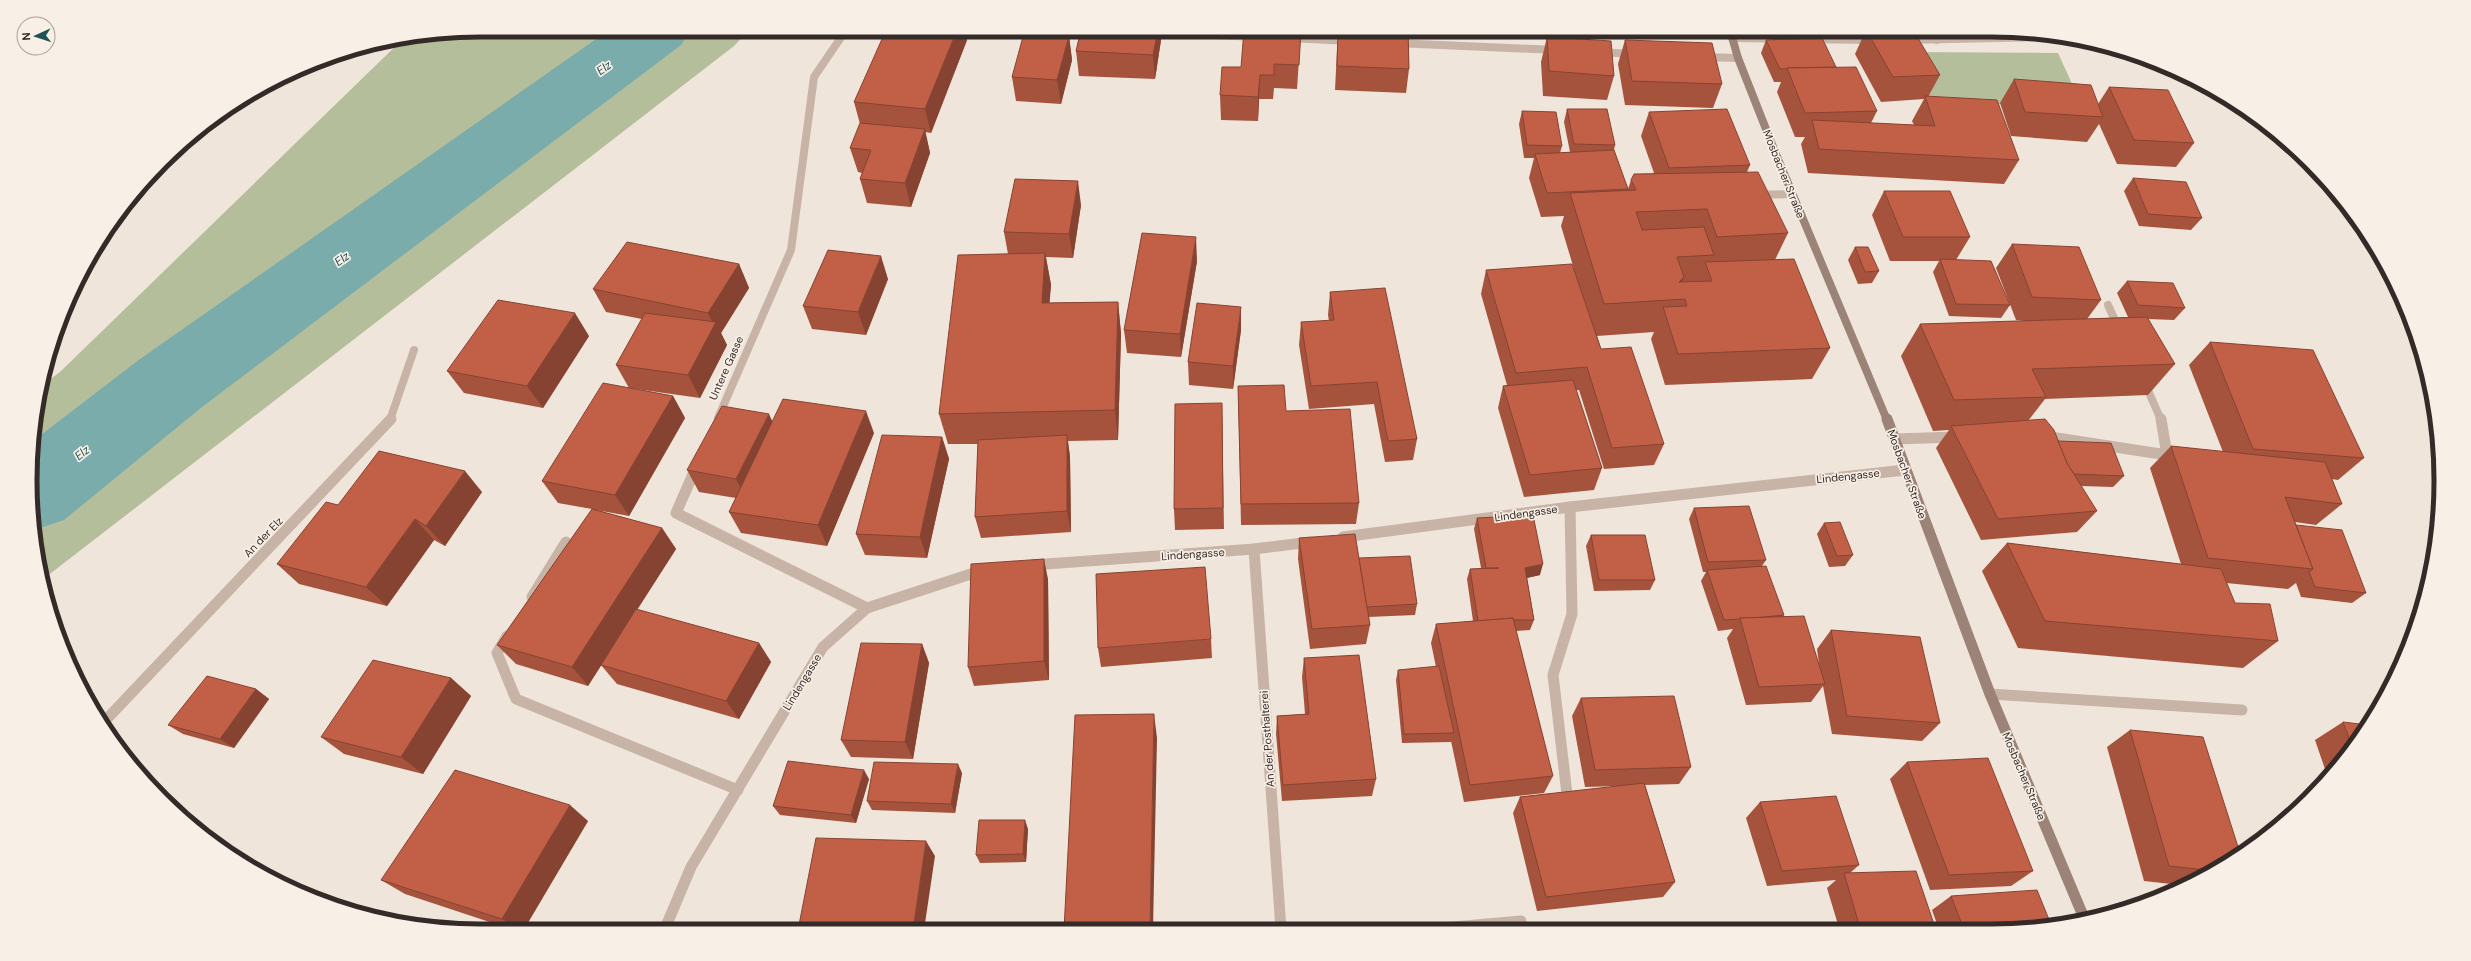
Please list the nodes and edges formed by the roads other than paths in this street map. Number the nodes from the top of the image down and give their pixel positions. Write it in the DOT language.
graph roads {
  1 [pos="841,37"];
  2 [pos="1732,37"];
  3 [pos="1805,37"];
  4 [pos="1936,37"];
  5 [pos="1278,38"];
  6 [pos="2015,38"];
  7 [pos="1879,40"];
  8 [pos="1895,40"];
  9 [pos="1938,40"];
  10 [pos="1358,42"];
  11 [pos="1389,43"];
  12 [pos="1564,51"];
  13 [pos="1588,52"];
  14 [pos="1643,54"];
  15 [pos="1691,56"];
  16 [pos="1738,58"];
  17 [pos="1792,194"];
  18 [pos="1744,196"];
  19 [pos="2108,305"];
  20 [pos="2125,340"];
  21 [pos="414,350"];
  22 [pos="2138,368"];
  23 [pos="714,426"];
  24 [pos="2033,436"];
  25 [pos="1971,437"];
  26 [pos="1894,438"];
  27 [pos="701,455"];
  28 [pos="1904,470"];
  29 [pos="1570,507"];
  30 [pos="566,542"];
  31 [pos="1254,549"];
  32 [pos="1024,565"];
  33 [pos="992,567"];
  34 [pos="525,607"];
  35 [pos="867,608"];
  36 [pos="513,627"];
  37 [pos="1990,694"];
  38 [pos="2242,710"];
  39 [pos="107,719"];
  40 [pos="738,790"];
  41 [pos="1567,794"];
  42 [pos="2082,914"];
  43 [pos="1521,921"];
  44 [pos="667,924"];
  45 [pos="1281,924"];
  46 [pos="1487,924"];
  1 -- 23 [label="street, Untere Gasse"];
  2 -- 16 [label="street, Mosbacher Straße"];
  3 -- 7 [label="street"];
  4 -- 9 [label="street"];
  5 -- 10 [label="street"];
  6 -- 9 [label="street"];
  8 -- 9 [label="street"];
  11 -- 12 [label="street"];
  13 -- 14 [label="street"];
  15 -- 16 [label="street"];
  16 -- 17 [label="street, Mosbacher Straße"];
  17 -- 18 [label="street"];
  17 -- 26 [label="street, Mosbacher Straße"];
  19 -- 20 [label="street"];
  21 -- 39 [label="street, An der Elz"];
  22 -- 24 [label="street"];
  25 -- 26 [label="street"];
  26 -- 28 [label="street, Mosbacher Straße"];
  27 -- 35 [label="street"];
  28 -- 29 [label="street, Lindengasse"];
  28 -- 37 [label="street, Mosbacher Straße"];
  29 -- 31 [label="street, Lindengasse"];
  29 -- 41 [label="street"];
  30 -- 34 [label="street"];
  31 -- 32 [label="street, Lindengasse"];
  31 -- 45 [label="street, An der Posthalterei"];
  33 -- 35 [label="street, Lindengasse"];
  35 -- 40 [label="street, Lindengasse"];
  36 -- 40 [label="street"];
  37 -- 38 [label="street"];
  37 -- 42 [label="street, Mosbacher Straße"];
  40 -- 44 [label="street, Lindengasse"];
  43 -- 46 [label="street"];
}
